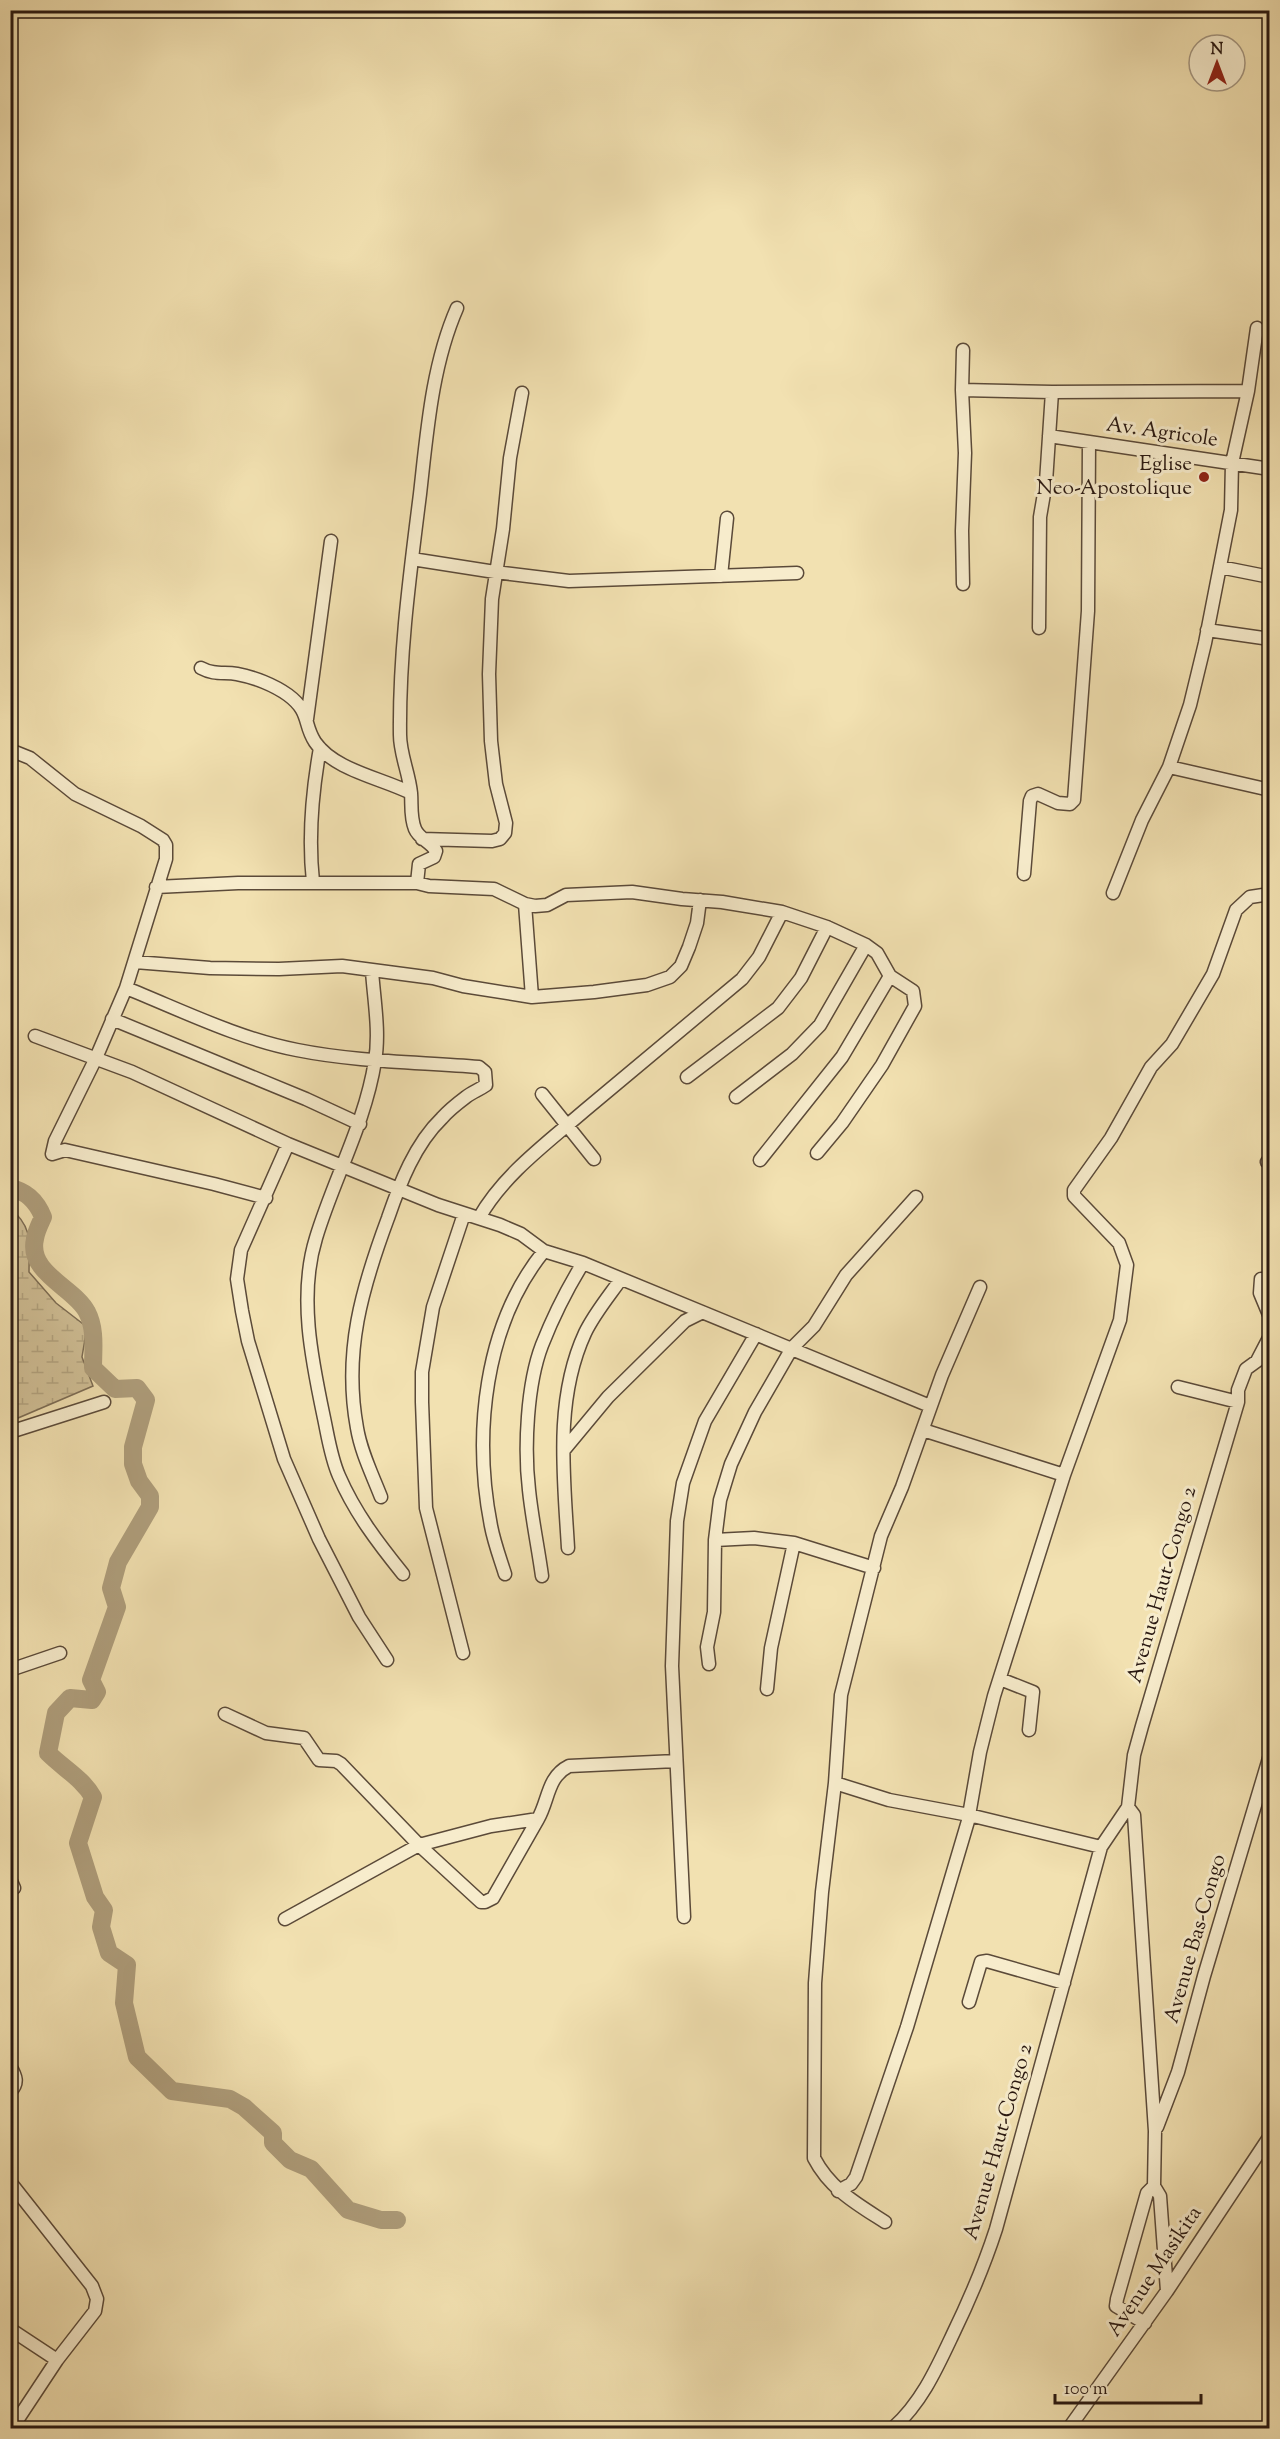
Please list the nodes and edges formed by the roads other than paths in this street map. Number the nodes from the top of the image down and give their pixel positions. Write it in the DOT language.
graph roads {
  1 [pos="457,308"];
  2 [pos="1257,328"];
  3 [pos="963,350"];
  4 [pos="962,390"];
  5 [pos="1052,392"];
  6 [pos="1248,392"];
  7 [pos="522,393"];
  8 [pos="1050,436"];
  9 [pos="1089,442"];
  10 [pos="1232,463"];
  11 [pos="1269,469"];
  12 [pos="727,518"];
  13 [pos="331,541"];
  14 [pos="412,559"];
  15 [pos="1220,567"];
  16 [pos="495,572"];
  17 [pos="797,573"];
  18 [pos="721,576"];
  19 [pos="1269,577"];
  20 [pos="963,584"];
  21 [pos="1039,628"];
  22 [pos="1207,630"];
  23 [pos="1269,639"];
  24 [pos="201,668"];
  25 [pos="308,719"];
  26 [pos="320,748"];
  27 [pos="10,750"];
  28 [pos="1169,766"];
  29 [pos="1269,790"];
  30 [pos="411,793"];
  31 [pos="422,839"];
  32 [pos="1024,874"];
  33 [pos="312,882"];
  34 [pos="417,883"];
  35 [pos="156,887"];
  36 [pos="1113,893"];
  37 [pos="1269,894"];
  38 [pos="700,900"];
  39 [pos="525,904"];
  40 [pos="782,912"];
  41 [pos="827,927"];
  42 [pos="866,945"];
  43 [pos="135,963"];
  44 [pos="372,970"];
  45 [pos="890,976"];
  46 [pos="126,988"];
  47 [pos="532,997"];
  48 [pos="112,1019"];
  49 [pos="35,1036"];
  50 [pos="96,1058"];
  51 [pos="376,1060"];
  52 [pos="687,1077"];
  53 [pos="542,1094"];
  54 [pos="736,1097"];
  55 [pos="360,1124"];
  56 [pos="568,1125"];
  57 [pos="288,1144"];
  58 [pos="816,1153"];
  59 [pos="594,1159"];
  60 [pos="760,1160"];
  61 [pos="344,1167"];
  62 [pos="398,1189"];
  63 [pos="916,1197"];
  64 [pos="266,1198"];
  65 [pos="464,1214"];
  66 [pos="479,1218"];
  67 [pos="544,1251"];
  68 [pos="583,1263"];
  69 [pos="621,1279"];
  70 [pos="1261,1279"];
  71 [pos="980,1287"];
  72 [pos="701,1313"];
  73 [pos="1269,1317"];
  74 [pos="756,1334"];
  75 [pos="1269,1336"];
  76 [pos="792,1348"];
  77 [pos="1178,1387"];
  78 [pos="104,1402"];
  79 [pos="1238,1402"];
  80 [pos="930,1406"];
  81 [pos="923,1430"];
  82 [pos="10,1432"];
  83 [pos="564,1450"];
  84 [pos="1064,1475"];
  85 [pos="381,1497"];
  86 [pos="715,1540"];
  87 [pos="795,1543"];
  88 [pos="568,1548"];
  89 [pos="874,1568"];
  90 [pos="403,1574"];
  91 [pos="505,1574"];
  92 [pos="542,1576"];
  93 [pos="60,1653"];
  94 [pos="463,1653"];
  95 [pos="387,1660"];
  96 [pos="709,1664"];
  97 [pos="10,1670"];
  98 [pos="1000,1679"];
  99 [pos="767,1689"];
  100 [pos="225,1714"];
  101 [pos="1029,1730"];
  102 [pos="1269,1755"];
  103 [pos="676,1761"];
  104 [pos="834,1783"];
  105 [pos="1128,1807"];
  106 [pos="969,1815"];
  107 [pos="538,1819"];
  108 [pos="419,1845"];
  109 [pos="1101,1847"];
  110 [pos="684,1917"];
  111 [pos="285,1919"];
  112 [pos="1064,1983"];
  113 [pos="969,2002"];
  114 [pos="10,2066"];
  115 [pos="10,2092"];
  116 [pos="1155,2131"];
  117 [pos="1269,2136"];
  118 [pos="10,2182"];
  119 [pos="1154,2186"];
  120 [pos="838,2191"];
  121 [pos="885,2222"];
  122 [pos="1167,2291"];
  123 [pos="1145,2323"];
  124 [pos="10,2329"];
  125 [pos="57,2360"];
  126 [pos="12,2428"];
  127 [pos="892,2428"];
  128 [pos="1069,2428"];
  1 -- 14 [label="street"];
  2 -- 6 [label="street"];
  3 -- 4 [label="street"];
  4 -- 5 [label="street"];
  4 -- 20 [label="street"];
  5 -- 6 [label="street"];
  5 -- 8 [label="street"];
  6 -- 10 [label="street"];
  7 -- 16 [label="street"];
  8 -- 9 [label="street, Av. Agricole"];
  8 -- 21 [label="street"];
  9 -- 10 [label="street, Av. Agricole"];
  9 -- 32 [label="street"];
  10 -- 11 [label="street, Av. Agricole"];
  10 -- 15 [label="street"];
  12 -- 18 [label="street"];
  13 -- 25 [label="street"];
  14 -- 16 [label="street"];
  14 -- 30 [label="street"];
  15 -- 19 [label="street"];
  15 -- 22 [label="street"];
  16 -- 18 [label="street"];
  16 -- 31 [label="street"];
  17 -- 18 [label="street"];
  22 -- 23 [label="street"];
  22 -- 28 [label="street"];
  24 -- 25 [label="street"];
  25 -- 26 [label="street"];
  26 -- 30 [label="street"];
  26 -- 33 [label="street"];
  27 -- 35 [label="street"];
  28 -- 29 [label="street"];
  28 -- 36 [label="street"];
  30 -- 31 [label="street"];
  31 -- 34 [label="street"];
  33 -- 34 [label="street"];
  33 -- 35 [label="street"];
  34 -- 39 [label="street"];
  35 -- 43 [label="street"];
  37 -- 84 [label="street"];
  38 -- 39 [label="street"];
  38 -- 40 [label="street"];
  38 -- 47 [label="street"];
  39 -- 47 [label="street"];
  40 -- 41 [label="street"];
  40 -- 56 [label="street"];
  41 -- 42 [label="street"];
  41 -- 52 [label="street"];
  42 -- 45 [label="street"];
  42 -- 54 [label="street"];
  43 -- 44 [label="street"];
  43 -- 46 [label="street"];
  44 -- 47 [label="street"];
  44 -- 51 [label="street"];
  45 -- 58 [label="street"];
  45 -- 60 [label="street"];
  46 -- 48 [label="street"];
  46 -- 51 [label="street"];
  48 -- 50 [label="street"];
  48 -- 55 [label="street"];
  49 -- 50 [label="street"];
  50 -- 57 [label="street"];
  50 -- 64 [label="street"];
  51 -- 55 [label="street"];
  51 -- 62 [label="street"];
  53 -- 56 [label="street"];
  55 -- 61 [label="street"];
  56 -- 59 [label="street"];
  56 -- 66 [label="street"];
  57 -- 61 [label="street"];
  57 -- 64 [label="street"];
  61 -- 62 [label="street"];
  61 -- 90 [label="street"];
  62 -- 65 [label="street"];
  62 -- 85 [label="street"];
  63 -- 76 [label="street"];
  64 -- 95 [label="street"];
  65 -- 66 [label="street"];
  65 -- 94 [label="street"];
  66 -- 67 [label="street"];
  67 -- 68 [label="street"];
  67 -- 91 [label="street"];
  68 -- 69 [label="street"];
  68 -- 92 [label="street"];
  69 -- 72 [label="street"];
  69 -- 83 [label="street"];
  70 -- 73 [label="street"];
  71 -- 80 [label="street"];
  72 -- 74 [label="street"];
  72 -- 83 [label="street"];
  74 -- 76 [label="street"];
  74 -- 103 [label="street"];
  75 -- 79 [label="street, Avenue Haut-Congo 2"];
  76 -- 80 [label="street"];
  76 -- 86 [label="street"];
  77 -- 79 [label="street"];
  78 -- 82 [label="street"];
  79 -- 105 [label="street, Avenue Haut-Congo 2"];
  80 -- 81 [label="street"];
  81 -- 84 [label="street"];
  81 -- 89 [label="street"];
  83 -- 88 [label="street"];
  84 -- 98 [label="street"];
  86 -- 87 [label="street"];
  86 -- 96 [label="street"];
  87 -- 89 [label="street"];
  87 -- 99 [label="street"];
  89 -- 104 [label="street"];
  93 -- 97 [label="street"];
  98 -- 101 [label="street"];
  98 -- 106 [label="street"];
  100 -- 108 [label="street"];
  102 -- 116 [label="street, Avenue Bas-Congo"];
  103 -- 107 [label="street"];
  103 -- 110 [label="street"];
  104 -- 106 [label="street"];
  104 -- 120 [label="street"];
  105 -- 109 [label="street, Avenue Haut-Congo 2"];
  105 -- 116 [label="street"];
  106 -- 109 [label="street"];
  106 -- 120 [label="street"];
  107 -- 108 [label="street"];
  107 -- 108 [label="street"];
  108 -- 111 [label="street"];
  109 -- 112 [label="street, Avenue Haut-Congo 2"];
  112 -- 113 [label="street"];
  112 -- 127 [label="street, Avenue Haut-Congo 2"];
  114 -- 115 [label="street"];
  116 -- 119 [label="street"];
  117 -- 122 [label="street, Avenue Masikita"];
  118 -- 125 [label="street"];
  119 -- 122 [label="street"];
  119 -- 123 [label="street"];
  120 -- 121 [label="street"];
  122 -- 123 [label="street, Avenue Masikita"];
  123 -- 128 [label="street, Avenue Masikita"];
  124 -- 125 [label="street"];
  125 -- 126 [label="street"];
}
